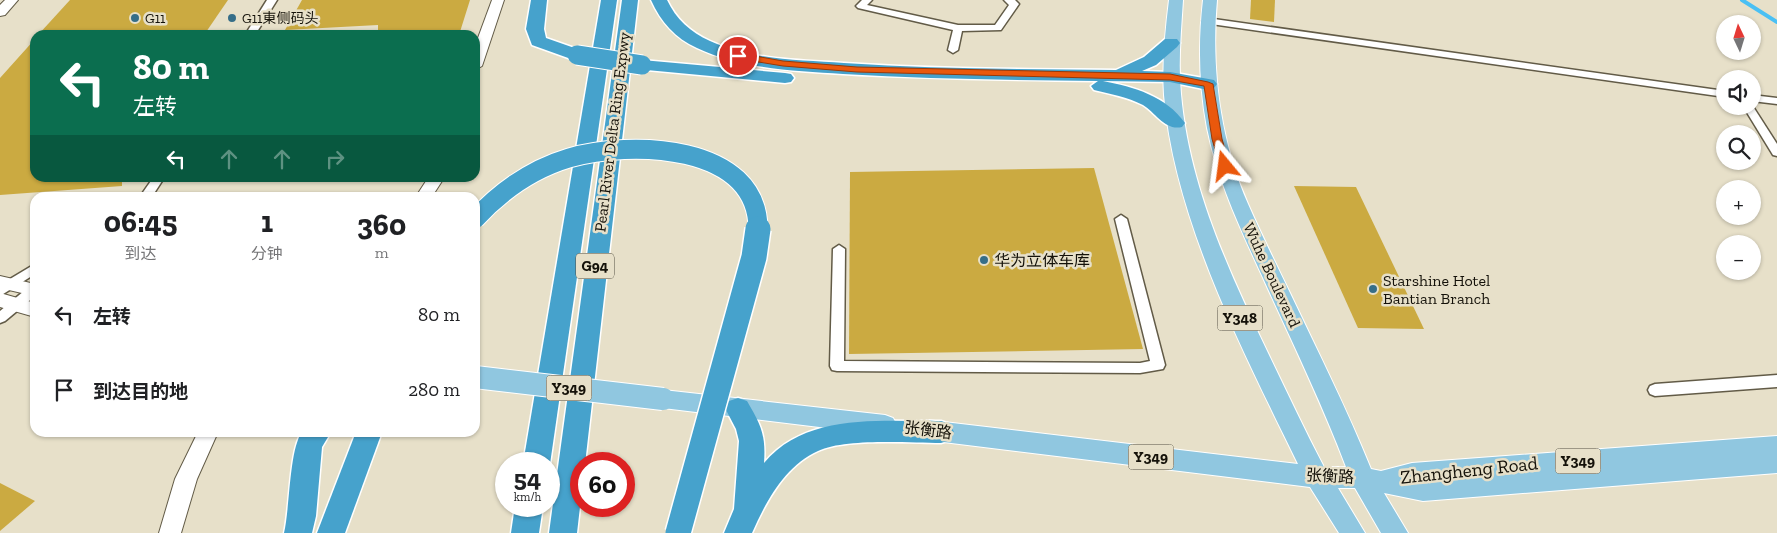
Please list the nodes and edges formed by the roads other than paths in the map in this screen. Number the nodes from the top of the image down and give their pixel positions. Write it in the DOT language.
graph roads {
  1 [pos="12,0"];
  2 [pos="272,0"];
  3 [pos="498,0"];
  4 [pos="539,0"];
  5 [pos="609,0"];
  6 [pos="630,0"];
  7 [pos="659,0"];
  8 [pos="867,0"];
  9 [pos="1009,0"];
  10 [pos="1176,0"];
  11 [pos="1210,0"];
  12 [pos="0,12"];
  13 [pos="1207,21"];
  14 [pos="958,28"];
  15 [pos="253,30"];
  16 [pos="1171,43"];
  17 [pos="952,50"];
  18 [pos="480,52"];
  19 [pos="913,78"];
  20 [pos="1094,81"];
  21 [pos="1171,82"];
  22 [pos="1208,84"];
  23 [pos="1716,93"];
  24 [pos="1761,99"];
  25 [pos="1777,101"];
  26 [pos="1754,115"];
  27 [pos="1175,123"];
  28 [pos="1777,153"];
  29 [pos="480,213"];
  30 [pos="1121,219"];
  31 [pos="839,249"];
  32 [pos="30,271"];
  33 [pos="3,286"];
  34 [pos="30,289"];
  35 [pos="30,291"];
  36 [pos="8,302"];
  37 [pos="30,309"];
  38 [pos="0,318"];
  39 [pos="480,378"];
  40 [pos="1777,381"];
  41 [pos="1655,390"];
  42 [pos="738,408"];
  43 [pos="941,432"];
  44 [pos="206,437"];
  45 [pos="312,437"];
  46 [pos="367,437"];
  47 [pos="1777,446"];
  48 [pos="538,452"];
  49 [pos="1777,463"];
  50 [pos="1317,477"];
  51 [pos="1371,479"];
  52 [pos="528,517"];
  53 [pos="742,523"];
  54 [pos="170,533"];
  55 [pos="298,533"];
  56 [pos="331,533"];
  57 [pos="525,533"];
  58 [pos="563,533"];
  59 [pos="678,533"];
  60 [pos="1352,533"];
  61 [pos="1394,533"];
  1 -- 12 [label="street"];
  2 -- 15 [label="street"];
  3 -- 18 [label="street"];
  4 -- 19 [label="highway, bridge"];
  5 -- 48 [label="highway, Pearl River Delta Ring Expwy / G94"];
  6 -- 58 [label="highway, Pearl River Delta Ring Expwy / G94"];
  7 -- 19 [label="highway"];
  8 -- 14 [label="street"];
  9 -- 14 [label="street"];
  10 -- 16 [label="main road, Y348"];
  11 -- 13 [label="main road, Wuhe Boulevard / Y348"];
  13 -- 22 [label="main road, Wuhe Boulevard / Y348"];
  13 -- 23 [label="street"];
  14 -- 17 [label="street"];
  16 -- 20 [label="highway"];
  16 -- 21 [label="main road, Y348"];
  19 -- 20 [label="highway"];
  20 -- 21 [label="highway"];
  20 -- 27 [label="highway"];
  21 -- 22 [label="highway"];
  21 -- 27 [label="main road, Y348"];
  22 -- 51 [label="main road, Wuhe Boulevard / Y348"];
  24 -- 25 [label="street"];
  26 -- 28 [label="street"];
  27 -- 50 [label="main road, Y348"];
  29 -- 59 [label="highway, bridge"];
  30 -- 31 [label="street"];
  32 -- 33 [label="street"];
  33 -- 34 [label="street"];
  35 -- 36 [label="street"];
  36 -- 37 [label="street"];
  36 -- 38 [label="street"];
  39 -- 42 [label="main road, 张衡路 / Y349, bridge"];
  40 -- 41 [label="street"];
  42 -- 43 [label="main road, 张衡路 / Y349"];
  42 -- 53 [label="highway"];
  43 -- 50 [label="main road, 张衡路 / Y349"];
  43 -- 53 [label="highway"];
  44 -- 54 [label="street"];
  45 -- 55 [label="highway"];
  46 -- 56 [label="highway"];
  47 -- 51 [label="main road, Zhangheng Road / Y349"];
  49 -- 51 [label="main road, Zhangheng Road"];
  50 -- 51 [label="main road, 张衡路 / Y349"];
  50 -- 60 [label="main road, Y348"];
  51 -- 61 [label="main road, Wuhe Boulevard / Y348"];
  52 -- 57 [label="highway"];
}
